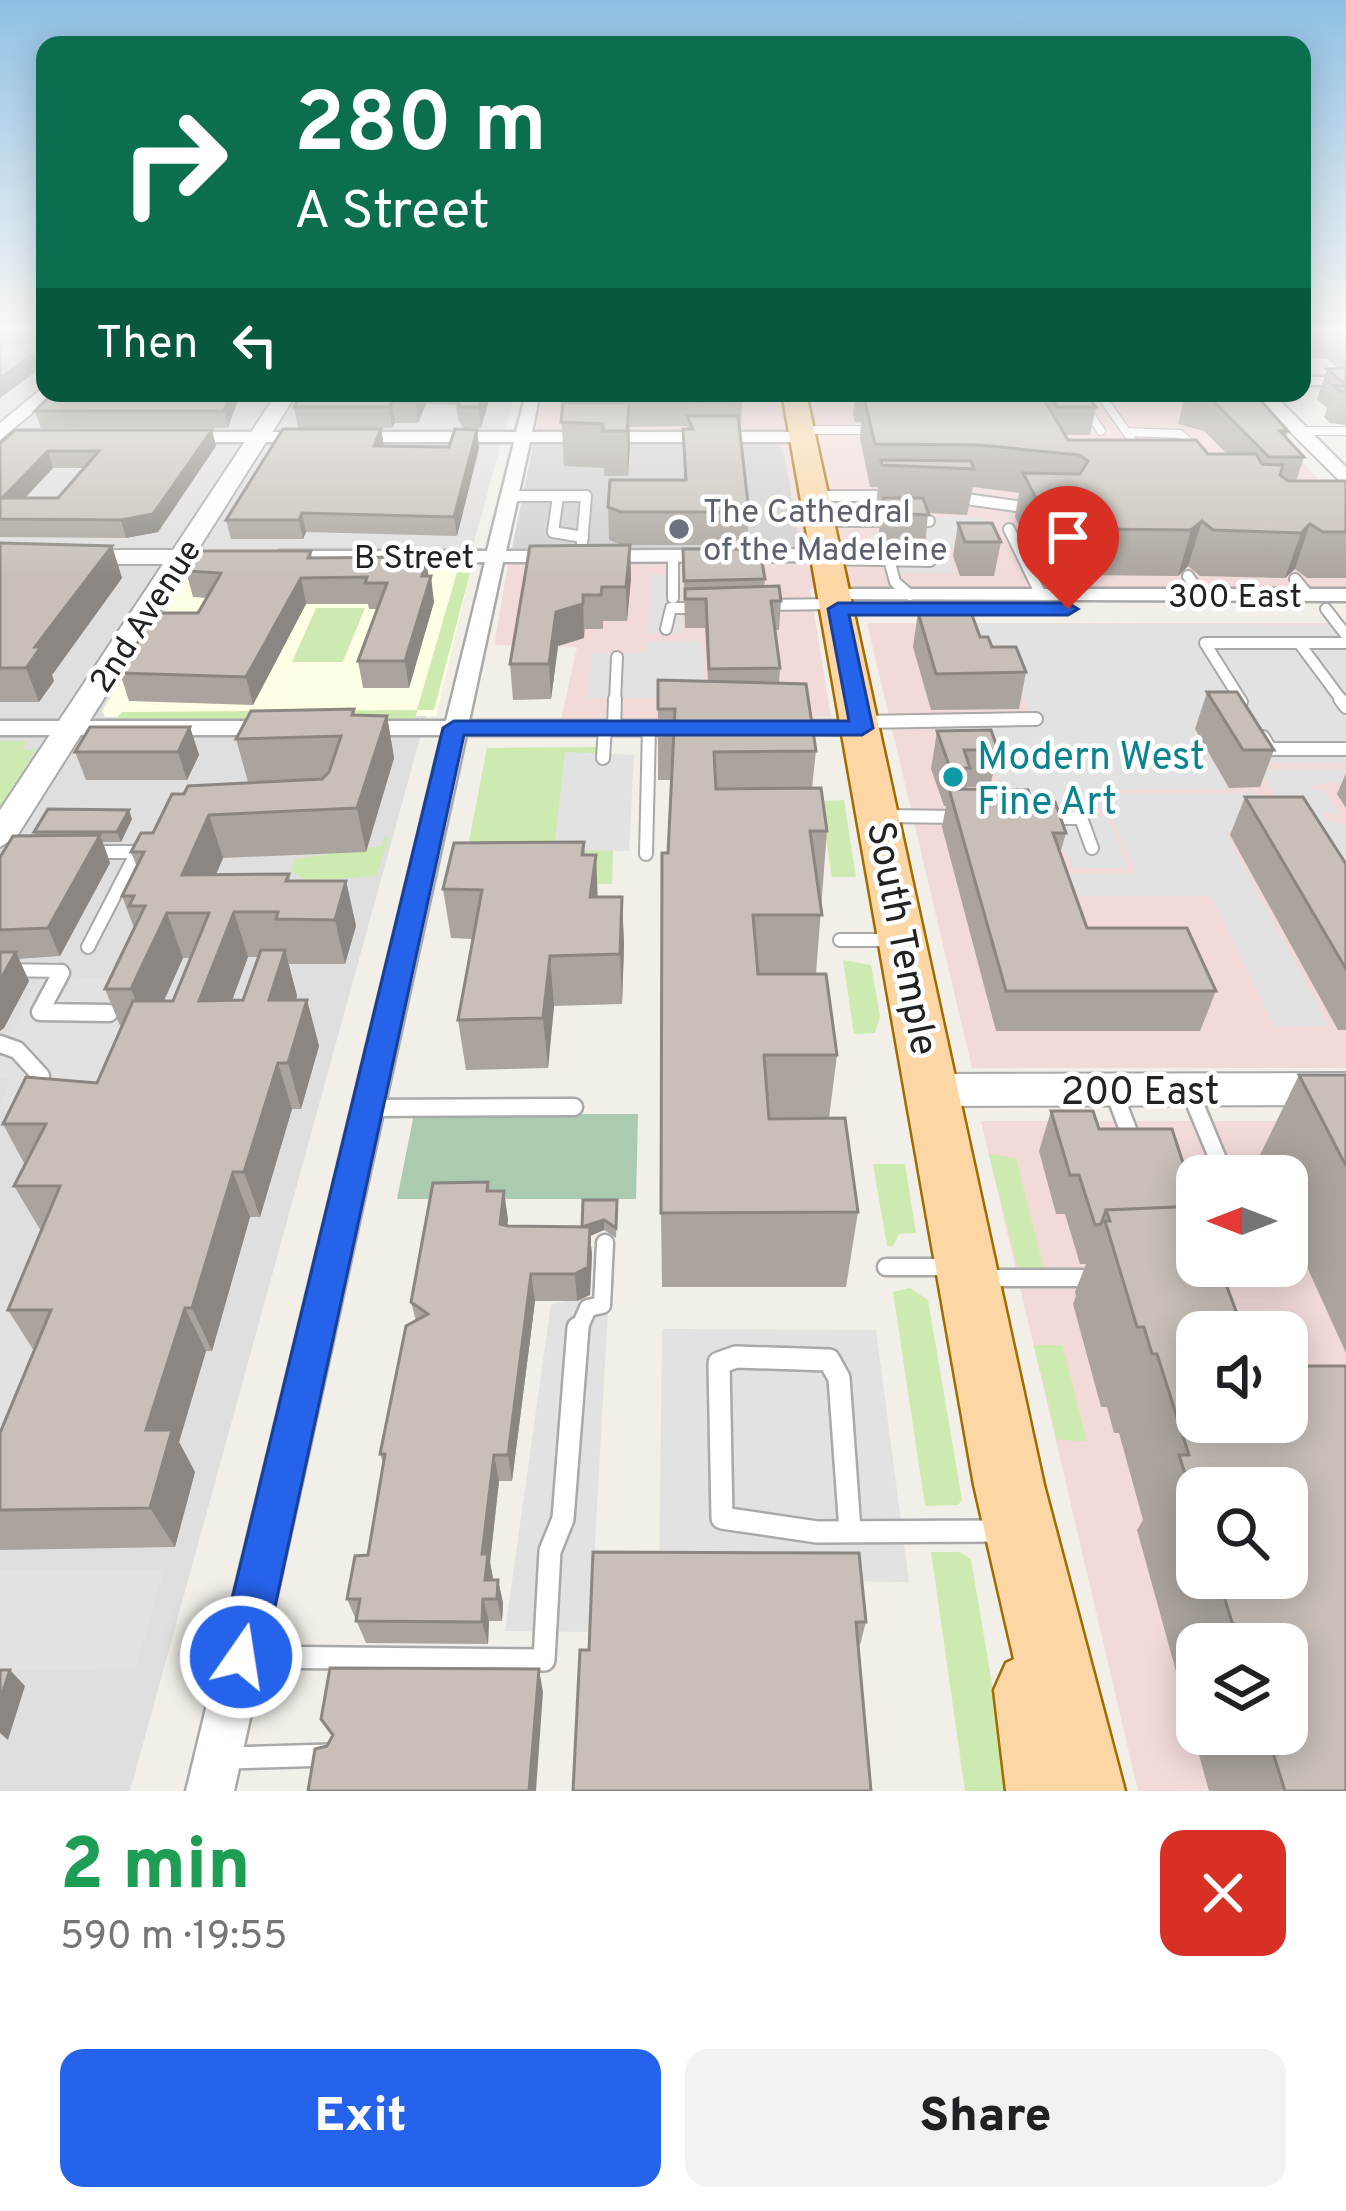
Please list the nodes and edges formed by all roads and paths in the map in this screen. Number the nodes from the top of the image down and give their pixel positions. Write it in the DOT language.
graph roads {
  1 [pos="22,414"];
  2 [pos="274,414"];
  3 [pos="528,414"];
  4 [pos="798,414"];
  5 [pos="1090,414"];
  6 [pos="1114,414"];
  7 [pos="1282,414"];
  8 [pos="896,430"];
  9 [pos="1298,430"];
  10 [pos="1101,431"];
  11 [pos="1346,431"];
  12 [pos="1127,432"];
  13 [pos="802,434"];
  14 [pos="0,435"];
  15 [pos="27,437"];
  16 [pos="167,437"];
  17 [pos="260,437"];
  18 [pos="523,437"];
  19 [pos="1121,447"];
  20 [pos="1137,447"];
  21 [pos="1196,447"];
  22 [pos="1335,456"];
  23 [pos="1200,464"];
  24 [pos="1346,480"];
  25 [pos="508,496"];
  26 [pos="558,496"];
  27 [pos="901,496"];
  28 [pos="948,497"];
  29 [pos="818,508"];
  30 [pos="1052,508"];
  31 [pos="928,521"];
  32 [pos="1010,529"];
  33 [pos="582,546"];
  34 [pos="673,555"];
  35 [pos="494,556"];
  36 [pos="0,557"];
  37 [pos="196,557"];
  38 [pos="253,557"];
  39 [pos="828,557"];
  40 [pos="889,559"];
  41 [pos="931,561"];
  42 [pos="1068,575"];
  43 [pos="1188,576"];
  44 [pos="910,596"];
  45 [pos="1041,596"];
  46 [pos="1079,596"];
  47 [pos="1202,596"];
  48 [pos="1346,596"];
  49 [pos="674,598"];
  50 [pos="1319,598"];
  51 [pos="837,603"];
  52 [pos="747,605"];
  53 [pos="717,608"];
  54 [pos="666,629"];
  55 [pos="1346,639"];
  56 [pos="1299,643"];
  57 [pos="617,657"];
  58 [pos="1341,694"];
  59 [pos="1346,707"];
  60 [pos="1249,714"];
  61 [pos="1036,719"];
  62 [pos="861,725"];
  63 [pos="0,728"];
  64 [pos="71,728"];
  65 [pos="293,728"];
  66 [pos="340,728"];
  67 [pos="454,728"];
  68 [pos="610,728"];
  69 [pos="649,728"];
  70 [pos="712,728"];
  71 [pos="754,728"];
  72 [pos="1259,731"];
  73 [pos="1346,749"];
  74 [pos="603,758"];
  75 [pos="880,816"];
  76 [pos="975,817"];
  77 [pos="1039,818"];
  78 [pos="1,847"];
  79 [pos="1092,848"];
  80 [pos="69,852"];
  81 [pos="646,854"];
  82 [pos="840,940"];
  83 [pos="905,940"];
  84 [pos="88,947"];
  85 [pos="0,970"];
  86 [pos="109,1013"];
  87 [pos="0,1044"];
  88 [pos="41,1076"];
  89 [pos="1346,1089"];
  90 [pos="934,1090"];
  91 [pos="1189,1090"];
  92 [pos="1093,1096"];
  93 [pos="574,1107"];
  94 [pos="368,1108"];
  95 [pos="1216,1155"];
  96 [pos="1135,1156"];
  97 [pos="605,1243"];
  98 [pos="886,1267"];
  99 [pos="968,1273"];
  100 [pos="1097,1277"];
  101 [pos="1010,1508"];
  102 [pos="850,1529"];
  103 [pos="241,1657"];
  104 [pos="330,1755"];
  105 [pos="214,1774"];
  106 [pos="1047,1791"];
  107 [pos="1084,1791"];
  1 -- 14 [label="street"];
  2 -- 17 [label="street, 2nd Avenue"];
  3 -- 18 [label="street"];
  4 -- 13 [label="main road, South Temple"];
  5 -- 10 [label="lane"];
  6 -- 12 [label="lane"];
  7 -- 9 [label="street"];
  8 -- 13 [label="lane"];
  9 -- 11 [label="lane"];
  9 -- 22 [label="street"];
  12 -- 20 [label="lane"];
  12 -- 21 [label="lane"];
  13 -- 18 [label="street"];
  13 -- 29 [label="main road, South Temple"];
  14 -- 15 [label="street"];
  16 -- 17 [label="street"];
  17 -- 18 [label="street"];
  17 -- 37 [label="street, 2nd Avenue"];
  18 -- 25 [label="street"];
  19 -- 20 [label="lane"];
  20 -- 21 [label="lane"];
  21 -- 23 [label="lane"];
  22 -- 24 [label="street"];
  25 -- 26 [label="lane"];
  25 -- 35 [label="street"];
  26 -- 33 [label="lane"];
  26 -- 33 [label="lane"];
  27 -- 29 [label="lane"];
  28 -- 30 [label="lane"];
  29 -- 31 [label="lane"];
  29 -- 39 [label="main road, South Temple"];
  32 -- 45 [label="lane"];
  33 -- 34 [label="street, B Street"];
  33 -- 35 [label="street, B Street"];
  34 -- 39 [label="street, B Street"];
  34 -- 49 [label="lane"];
  35 -- 38 [label="street, B Street"];
  35 -- 67 [label="street"];
  36 -- 37 [label="street"];
  37 -- 64 [label="street, 2nd Avenue"];
  39 -- 40 [label="lane"];
  39 -- 51 [label="main road, South Temple"];
  40 -- 41 [label="lane"];
  40 -- 44 [label="lane"];
  42 -- 46 [label="lane"];
  43 -- 47 [label="lane"];
  44 -- 45 [label="street, 300 East"];
  44 -- 51 [label="street, 300 East"];
  45 -- 46 [label="street, 300 East"];
  46 -- 47 [label="street, 300 East"];
  47 -- 50 [label="street, 300 East"];
  48 -- 50 [label="street, 300 East"];
  50 -- 51 [label="street, 300 East"];
  50 -- 55 [label="lane"];
  51 -- 52 [label="lane"];
  51 -- 62 [label="main road, South Temple"];
  53 -- 54 [label="lane"];
  55 -- 56 [label="lane"];
  56 -- 58 [label="lane"];
  56 -- 60 [label="lane"];
  57 -- 68 [label="lane"];
  58 -- 59 [label="lane"];
  61 -- 62 [label="lane"];
  62 -- 71 [label="street"];
  62 -- 75 [label="main road, South Temple"];
  63 -- 64 [label="street"];
  64 -- 65 [label="street"];
  64 -- 78 [label="street, 2nd Avenue"];
  66 -- 67 [label="street"];
  67 -- 68 [label="street"];
  67 -- 94 [label="street"];
  68 -- 69 [label="street"];
  68 -- 74 [label="lane"];
  69 -- 70 [label="street"];
  69 -- 81 [label="lane"];
  72 -- 73 [label="lane"];
  75 -- 76 [label="lane"];
  75 -- 83 [label="main road, South Temple"];
  77 -- 79 [label="lane"];
  80 -- 84 [label="lane"];
  82 -- 83 [label="lane"];
  83 -- 90 [label="main road, South Temple"];
  85 -- 86 [label="lane"];
  87 -- 88 [label="lane"];
  89 -- 91 [label="street, 200 East"];
  90 -- 92 [label="street, 200 East"];
  90 -- 99 [label="main road, South Temple"];
  91 -- 92 [label="street, 200 East"];
  91 -- 95 [label="lane"];
  92 -- 96 [label="lane"];
  93 -- 94 [label="lane"];
  94 -- 103 [label="street"];
  97 -- 103 [label="lane"];
  98 -- 99 [label="lane"];
  99 -- 100 [label="lane"];
  99 -- 101 [label="main road, South Temple"];
  101 -- 102 [label="lane"];
  101 -- 106 [label="main road, South Temple"];
  101 -- 107 [label="main road, South Temple"];
  102 -- 102 [label="lane"];
  103 -- 105 [label="street"];
  104 -- 105 [label="lane"];
}
